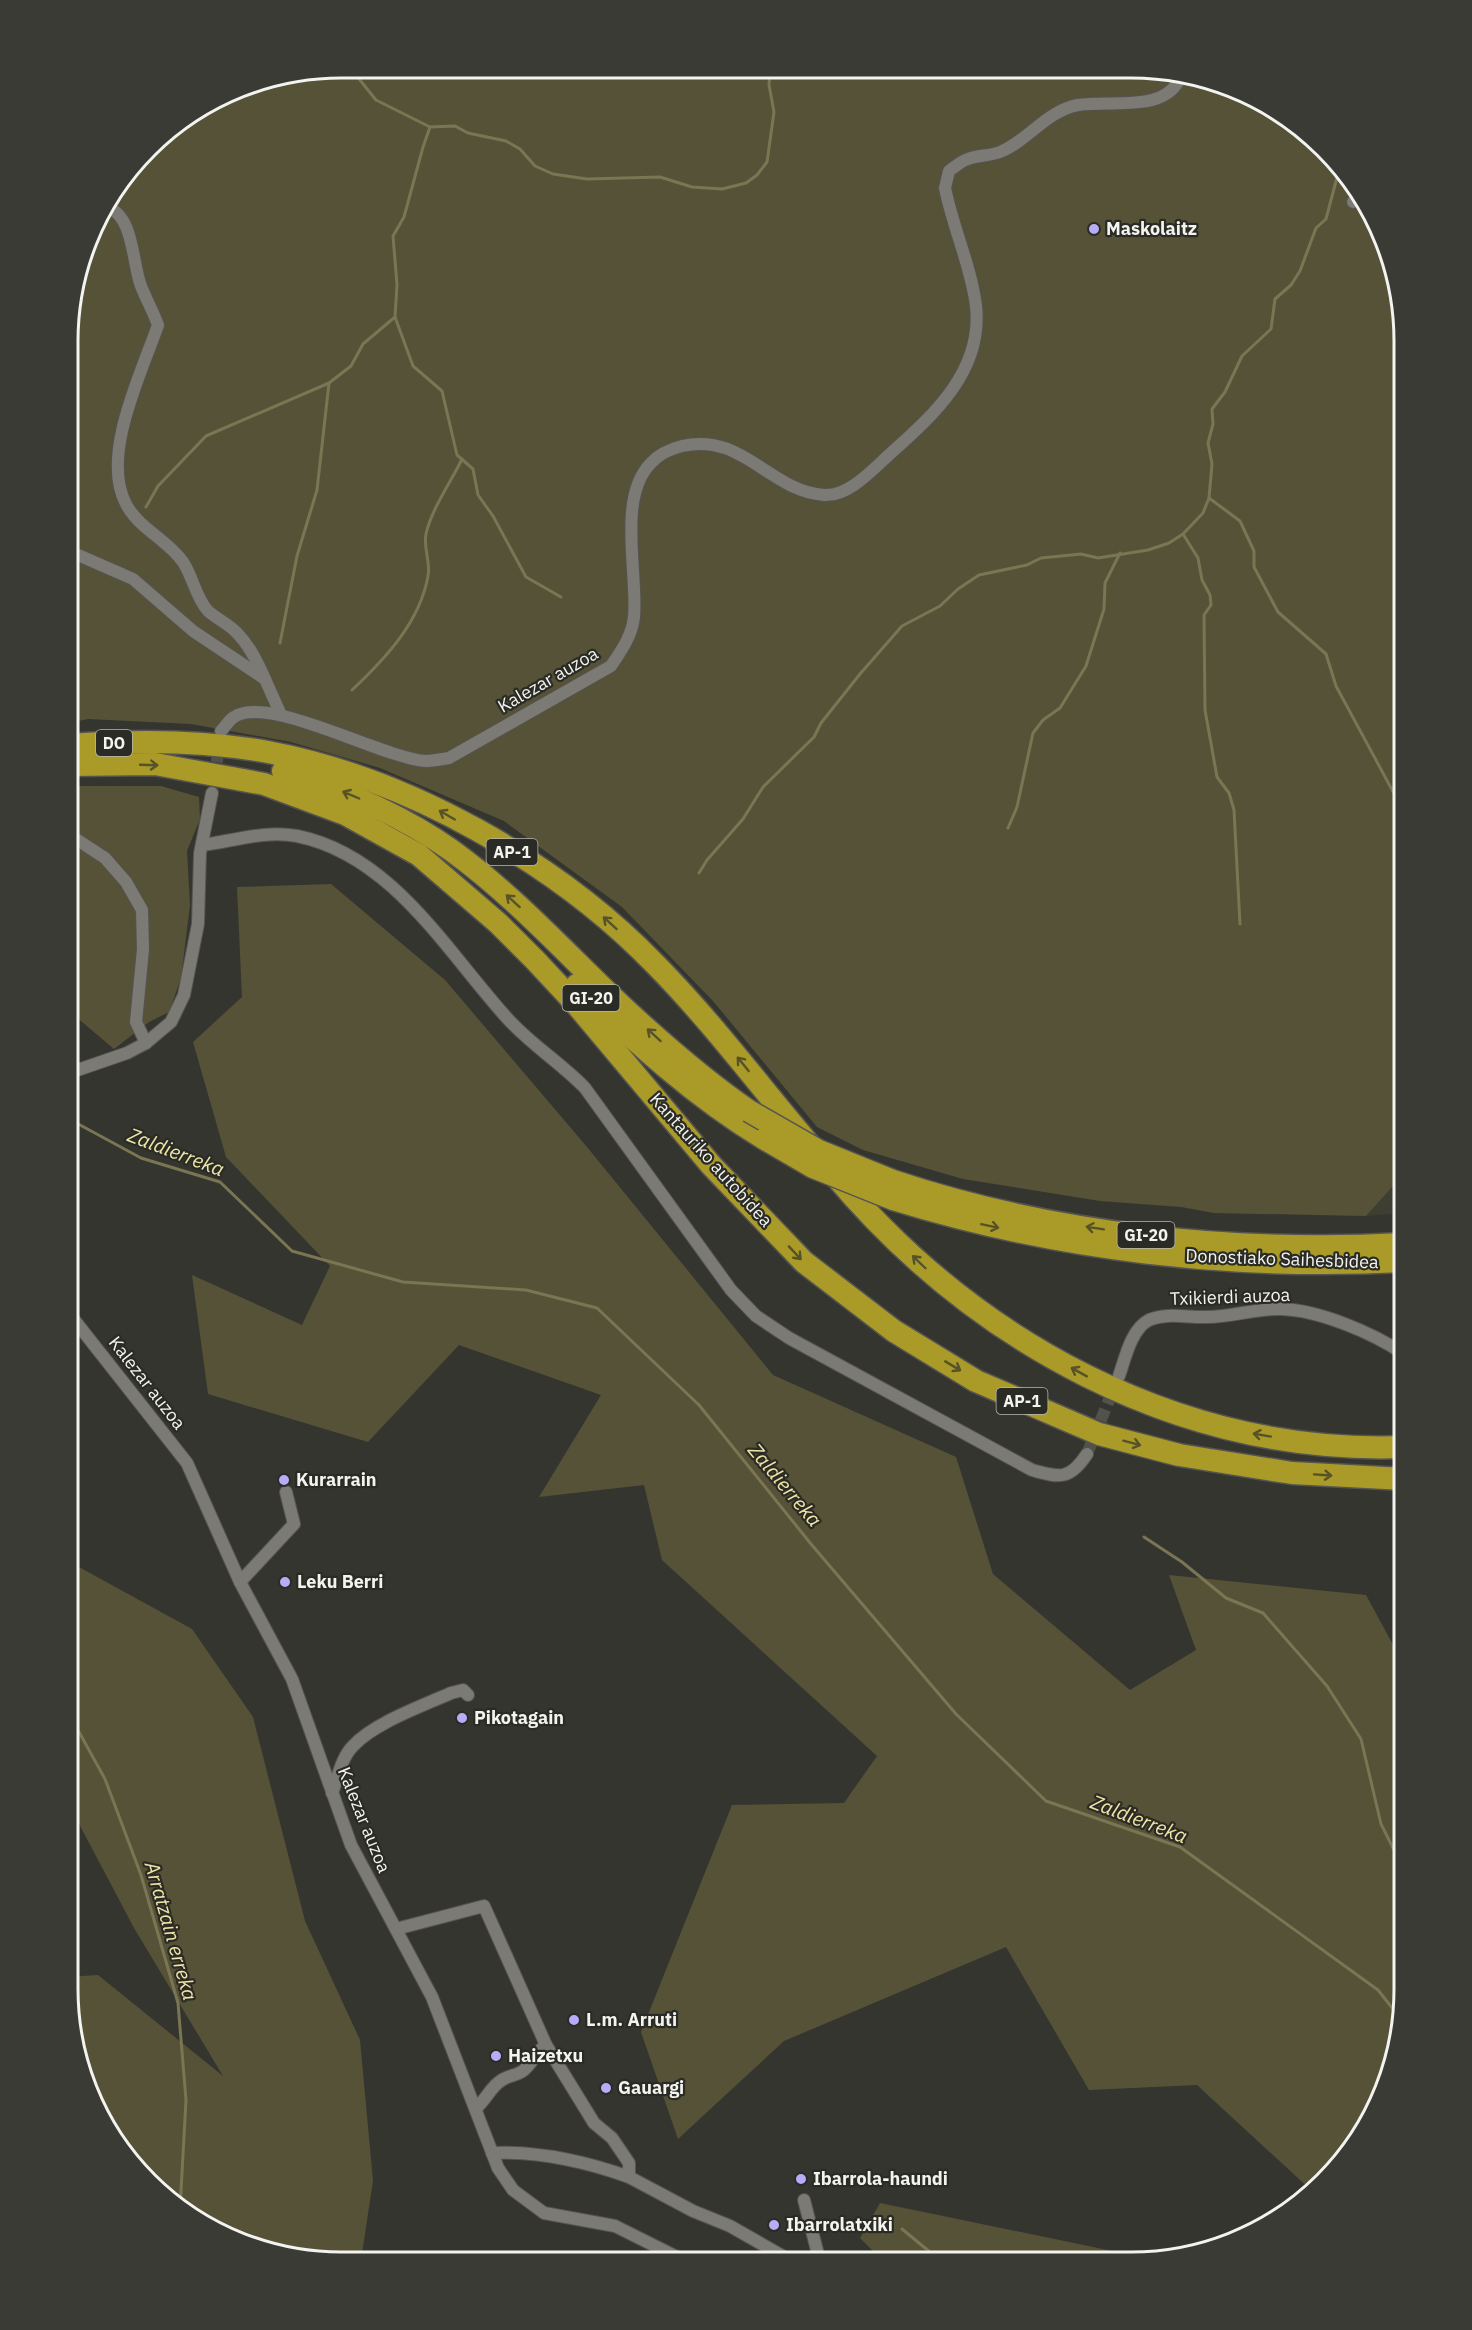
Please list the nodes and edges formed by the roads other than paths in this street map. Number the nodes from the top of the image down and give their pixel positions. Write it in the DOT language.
graph roads {
  1 [pos="1178,82"];
  2 [pos="114,209"];
  3 [pos="78,555"];
  4 [pos="265,679"];
  5 [pos="281,715"];
  6 [pos="221,731"];
  7 [pos="159,742"];
  8 [pos="78,746"];
  9 [pos="78,765"];
  10 [pos="212,793"];
  11 [pos="78,840"];
  12 [pos="202,845"];
  13 [pos="419,855"];
  14 [pos="146,1042"];
  15 [pos="78,1070"];
  16 [pos="893,1190"];
  17 [pos="1394,1244"];
  18 [pos="1394,1261"];
  19 [pos="78,1325"];
  20 [pos="1394,1348"];
  21 [pos="1119,1376"];
  22 [pos="1394,1447"];
  23 [pos="1087,1454"];
  24 [pos="1394,1478"];
  25 [pos="286,1492"];
  26 [pos="240,1582"];
  27 [pos="468,1695"];
  28 [pos="332,1793"];
  29 [pos="396,1929"];
  30 [pos="546,2045"];
  31 [pos="476,2108"];
  32 [pos="492,2153"];
  33 [pos="629,2177"];
  34 [pos="804,2200"];
  35 [pos="667,2252"];
  36 [pos="776,2252"];
  37 [pos="817,2252"];
  1 -- 5 [label="street, Kalezar auzoa"];
  2 -- 4 [label="street"];
  3 -- 4 [label="street"];
  4 -- 5 [label="street"];
  5 -- 6 [label="street, Kalezar auzoa"];
  7 -- 8 [label="highway, DO"];
  16 -- 7 [label="highway, Donostiako Saihesbidea / GI-20, one-way, bridge"];
  22 -- 7 [label="highway, AP-1, one-way"];
  9 -- 13 [label="highway, Kantauriko autobidea / AP-1, one-way"];
  10 -- 12 [label="street"];
  11 -- 14 [label="street"];
  12 -- 14 [label="street"];
  12 -- 23 [label="street"];
  13 -- 16 [label="highway, Donostiako Saihesbidea / GI-20, bridge"];
  13 -- 24 [label="highway, Kantauriko autobidea / AP-1, one-way"];
  14 -- 15 [label="street"];
  17 -- 16 [label="highway, Donostiako Saihesbidea / GI-20, one-way"];
  16 -- 18 [label="highway, Donostiako Saihesbidea / GI-20, one-way"];
  19 -- 26 [label="street, Kalezar auzoa"];
  20 -- 21 [label="street, Txikierdi auzoa"];
  25 -- 26 [label="street"];
  26 -- 28 [label="street, Kalezar auzoa"];
  27 -- 28 [label="street"];
  28 -- 29 [label="street, Kalezar auzoa"];
  29 -- 30 [label="street"];
  29 -- 31 [label="street, Kalezar auzoa"];
  30 -- 31 [label="street"];
  30 -- 33 [label="street"];
  31 -- 32 [label="street, Kalezar auzoa"];
  32 -- 33 [label="street"];
  32 -- 35 [label="street, Kalezar auzoa"];
  33 -- 36 [label="street"];
  34 -- 37 [label="street"];
}
